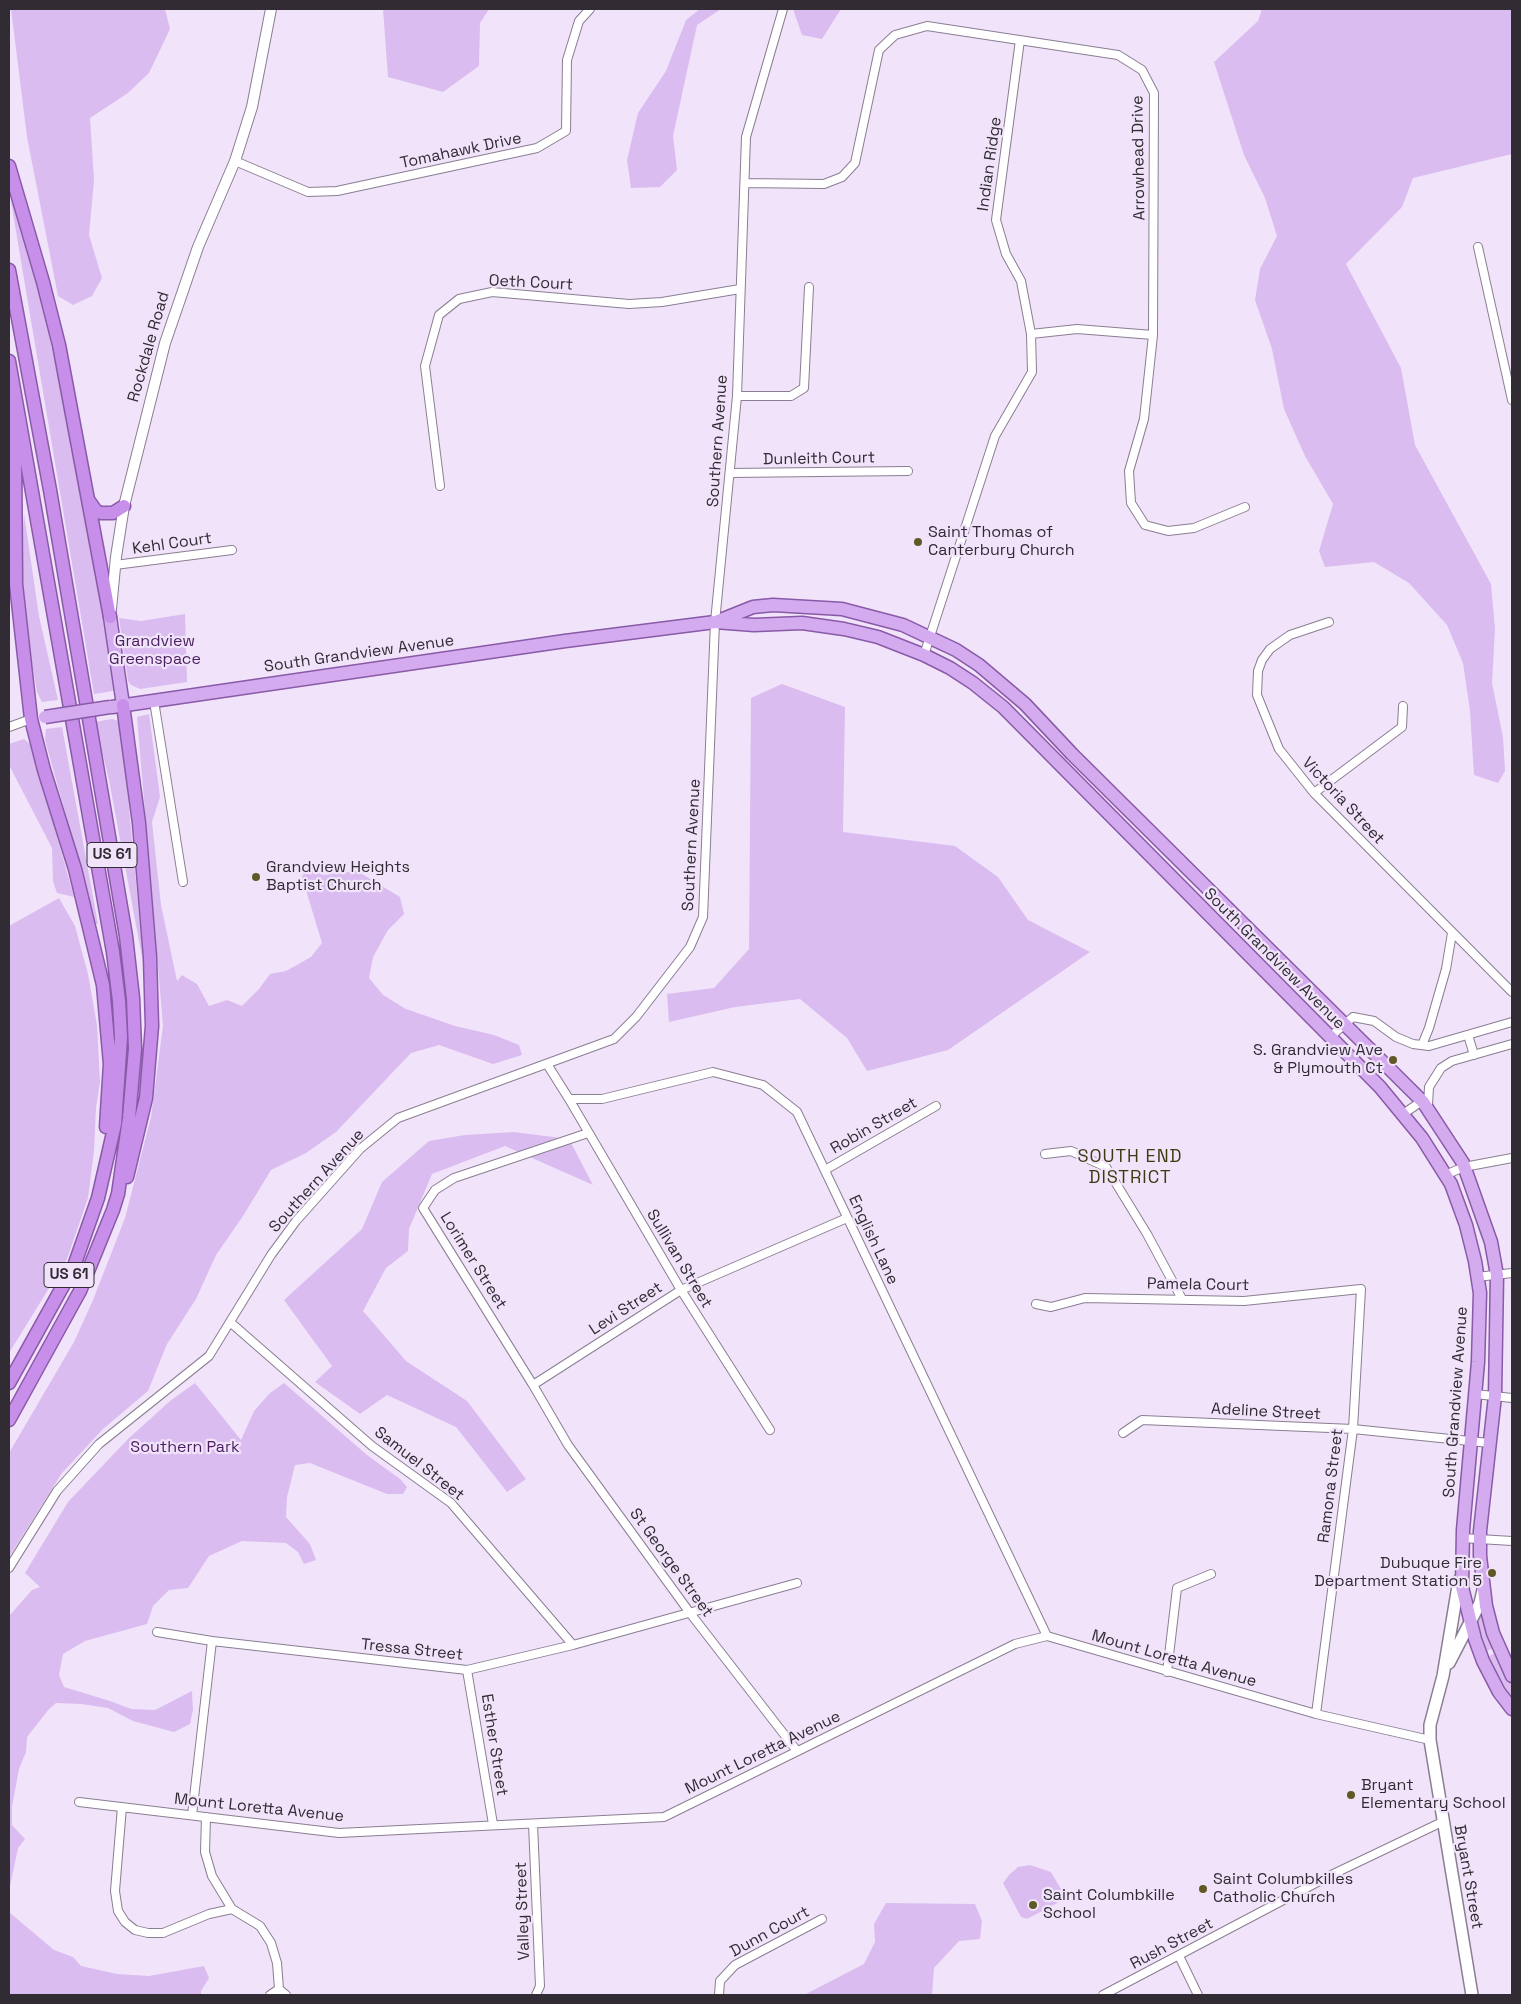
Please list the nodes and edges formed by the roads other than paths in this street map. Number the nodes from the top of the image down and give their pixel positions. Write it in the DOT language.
graph roads {
  1 [pos="271,9"];
  2 [pos="590,9"];
  3 [pos="783,9"];
  4 [pos="1020,40"];
  5 [pos="235,161"];
  6 [pos="9,166"];
  7 [pos="745,183"];
  8 [pos="1478,247"];
  9 [pos="9,270"];
  10 [pos="808,287"];
  11 [pos="740,289"];
  12 [pos="1031,334"];
  13 [pos="1153,335"];
  14 [pos="9,360"];
  15 [pos="1509,364"];
  16 [pos="10,378"];
  17 [pos="737,396"];
  18 [pos="1512,400"];
  19 [pos="9,409"];
  20 [pos="908,471"];
  21 [pos="730,473"];
  22 [pos="440,486"];
  23 [pos="89,501"];
  24 [pos="124,506"];
  25 [pos="1245,507"];
  26 [pos="232,550"];
  27 [pos="115,565"];
  28 [pos="110,617"];
  29 [pos="716,622"];
  30 [pos="1329,622"];
  31 [pos="930,637"];
  32 [pos="924,655"];
  33 [pos="154,701"];
  34 [pos="123,705"];
  35 [pos="1403,706"];
  36 [pos="31,720"];
  37 [pos="9,727"];
  38 [pos="1075,756"];
  39 [pos="1062,768"];
  40 [pos="1314,793"];
  41 [pos="183,882"];
  42 [pos="1452,934"];
  43 [pos="1512,992"];
  44 [pos="1347,1021"];
  45 [pos="1512,1022"];
  46 [pos="1468,1035"];
  47 [pos="1330,1037"];
  48 [pos="1512,1044"];
  49 [pos="1422,1045"];
  50 [pos="1474,1055"];
  51 [pos="547,1064"];
  52 [pos="569,1099"];
  53 [pos="1426,1104"];
  54 [pos="936,1106"];
  55 [pos="1403,1114"];
  56 [pos="588,1133"];
  57 [pos="1045,1154"];
  58 [pos="1512,1158"];
  59 [pos="1464,1167"];
  60 [pos="825,1170"];
  61 [pos="105,1175"];
  62 [pos="1445,1175"];
  63 [pos="118,1194"];
  64 [pos="847,1218"];
  65 [pos="1512,1273"];
  66 [pos="1497,1275"];
  67 [pos="1478,1277"];
  68 [pos="681,1290"];
  69 [pos="1360,1290"];
  70 [pos="1182,1299"];
  71 [pos="1036,1304"];
  72 [pos="230,1322"];
  73 [pos="9,1381"];
  74 [pos="533,1384"];
  75 [pos="1475,1394"];
  76 [pos="1495,1396"];
  77 [pos="1512,1398"];
  78 [pos="10,1419"];
  79 [pos="770,1430"];
  80 [pos="1353,1430"];
  81 [pos="1123,1432"];
  82 [pos="1471,1440"];
  83 [pos="1489,1443"];
  84 [pos="1462,1538"];
  85 [pos="1480,1539"];
  86 [pos="1512,1541"];
  87 [pos="1462,1560"];
  88 [pos="9,1568"];
  89 [pos="1211,1574"];
  90 [pos="797,1583"];
  91 [pos="1483,1586"];
  92 [pos="690,1613"];
  93 [pos="1470,1622"];
  94 [pos="157,1632"];
  95 [pos="1047,1636"];
  96 [pos="212,1641"];
  97 [pos="573,1645"];
  98 [pos="1455,1652"];
  99 [pos="1480,1654"];
  100 [pos="467,1670"];
  101 [pos="1166,1672"];
  102 [pos="1443,1676"];
  103 [pos="1512,1676"];
  104 [pos="1512,1709"];
  105 [pos="1316,1714"];
  106 [pos="1430,1740"];
  107 [pos="797,1751"];
  108 [pos="79,1802"];
  109 [pos="122,1807"];
  110 [pos="192,1815"];
  111 [pos="206,1817"];
  112 [pos="1442,1822"];
  113 [pos="492,1824"];
  114 [pos="533,1824"];
  115 [pos="232,1909"];
  116 [pos="822,1919"];
  117 [pos="1179,1956"];
  118 [pos="279,1989"];
  119 [pos="270,1995"];
  120 [pos="286,1995"];
  121 [pos="536,1995"];
  122 [pos="719,1995"];
  123 [pos="1103,1995"];
  124 [pos="1198,1995"];
  125 [pos="1472,1995"];
  1 -- 5 [label="street, Rockdale Road"];
  2 -- 5 [label="street, Tomahawk Drive"];
  3 -- 7 [label="street, Southern Avenue"];
  4 -- 7 [label="street, Arrowhead Drive"];
  4 -- 12 [label="street, Indian Ridge"];
  4 -- 13 [label="street, Arrowhead Drive"];
  5 -- 24 [label="street, Rockdale Road"];
  6 -- 23 [label="highway"];
  7 -- 11 [label="street, Southern Avenue"];
  8 -- 15 [label="street"];
  9 -- 63 [label="highway, US 61"];
  10 -- 17 [label="street"];
  11 -- 17 [label="street, Southern Avenue"];
  11 -- 22 [label="street, Oeth Court"];
  12 -- 13 [label="street"];
  12 -- 31 [label="street, Indian Ridge"];
  13 -- 25 [label="street, Arrowhead Drive"];
  14 -- 16 [label="highway, US 61"];
  15 -- 18 [label="street"];
  16 -- 61 [label="highway, US 61"];
  17 -- 21 [label="street, Southern Avenue"];
  19 -- 36 [label="highway"];
  20 -- 21 [label="street, Dunleith Court"];
  21 -- 29 [label="street, Southern Avenue"];
  23 -- 24 [label="highway"];
  23 -- 28 [label="highway"];
  24 -- 27 [label="street, Rockdale Road"];
  26 -- 27 [label="street, Kehl Court"];
  27 -- 28 [label="street, Rockdale Road"];
  28 -- 34 [label="main road, Rockdale Road"];
  29 -- 31 [label="main road, South Grandview Avenue"];
  29 -- 32 [label="main road, South Grandview Avenue"];
  29 -- 33 [label="main road, South Grandview Avenue"];
  29 -- 51 [label="street, Southern Avenue"];
  30 -- 40 [label="street, Victoria Street"];
  31 -- 32 [label="street, Indian Ridge"];
  31 -- 38 [label="main road, South Grandview Avenue"];
  32 -- 39 [label="main road, South Grandview Avenue"];
  33 -- 34 [label="main road, South Grandview Avenue"];
  33 -- 41 [label="street"];
  34 -- 36 [label="main road, South Grandview Avenue, bridge"];
  34 -- 63 [label="highway"];
  35 -- 40 [label="street"];
  36 -- 37 [label="street, South Grandview Avenue"];
  36 -- 61 [label="highway"];
  38 -- 39 [label="main road"];
  38 -- 44 [label="main road, South Grandview Avenue"];
  39 -- 47 [label="main road, South Grandview Avenue"];
  40 -- 42 [label="street, Victoria Street"];
  42 -- 43 [label="street, Victoria Street"];
  42 -- 49 [label="street"];
  44 -- 47 [label="street"];
  44 -- 49 [label="street"];
  44 -- 53 [label="main road, South Grandview Avenue"];
  45 -- 46 [label="street"];
  46 -- 49 [label="street"];
  46 -- 50 [label="street"];
  47 -- 55 [label="main road, South Grandview Avenue"];
  48 -- 50 [label="street"];
  50 -- 53 [label="street"];
  51 -- 52 [label="street"];
  51 -- 72 [label="street, Southern Avenue"];
  52 -- 56 [label="street, Sullivan Street"];
  52 -- 60 [label="street, English Lane"];
  53 -- 55 [label="street"];
  53 -- 59 [label="main road, South Grandview Avenue"];
  54 -- 60 [label="street, Robin Street"];
  55 -- 62 [label="main road, South Grandview Avenue"];
  56 -- 68 [label="street, Sullivan Street"];
  56 -- 74 [label="street, Lorimer Street"];
  57 -- 70 [label="street"];
  58 -- 59 [label="street"];
  59 -- 62 [label="street"];
  59 -- 66 [label="main road, South Grandview Avenue"];
  60 -- 64 [label="street, English Lane"];
  61 -- 73 [label="highway, US 61"];
  62 -- 67 [label="main road, South Grandview Avenue"];
  63 -- 78 [label="highway, US 61"];
  64 -- 68 [label="street, Levi Street"];
  64 -- 95 [label="street, English Lane"];
  65 -- 66 [label="street"];
  66 -- 67 [label="street"];
  66 -- 76 [label="main road, South Grandview Avenue"];
  67 -- 75 [label="main road, South Grandview Avenue"];
  68 -- 74 [label="street, Levi Street"];
  68 -- 79 [label="street, Sullivan Street"];
  69 -- 70 [label="street, Pamela Court"];
  69 -- 80 [label="street, Ramona Street"];
  70 -- 71 [label="street, Pamela Court"];
  72 -- 88 [label="street, Southern Avenue"];
  72 -- 97 [label="street, Samuel Street"];
  74 -- 92 [label="street, St George Street"];
  75 -- 76 [label="street"];
  75 -- 82 [label="main road, South Grandview Avenue"];
  76 -- 77 [label="street"];
  76 -- 83 [label="main road, South Grandview Avenue"];
  80 -- 81 [label="street, Adeline Street"];
  80 -- 82 [label="street, Adeline Street"];
  80 -- 105 [label="street, Ramona Street"];
  82 -- 83 [label="street, Adeline Street"];
  82 -- 84 [label="main road, South Grandview Avenue"];
  83 -- 85 [label="main road, South Grandview Avenue"];
  84 -- 85 [label="street"];
  84 -- 87 [label="main road, South Grandview Avenue"];
  85 -- 86 [label="street"];
  85 -- 91 [label="main road, South Grandview Avenue"];
  87 -- 93 [label="main road, South Grandview Avenue"];
  87 -- 102 [label="main road"];
  89 -- 101 [label="street"];
  90 -- 92 [label="street, Tressa Street"];
  91 -- 93 [label="main road"];
  91 -- 103 [label="main road, South Grandview Avenue"];
  92 -- 97 [label="street, Tressa Street"];
  92 -- 107 [label="street, St George Street"];
  93 -- 98 [label="main road"];
  93 -- 99 [label="main road, South Grandview Avenue"];
  94 -- 96 [label="street, Tressa Street"];
  95 -- 101 [label="street, Mount Loretta Avenue"];
  95 -- 107 [label="street, Mount Loretta Avenue"];
  96 -- 100 [label="street, Tressa Street"];
  96 -- 110 [label="street"];
  97 -- 100 [label="street, Tressa Street"];
  98 -- 99 [label="main road"];
  98 -- 102 [label="main road"];
  99 -- 104 [label="main road, South Grandview Avenue"];
  100 -- 113 [label="street, Esther Street"];
  101 -- 105 [label="street, Mount Loretta Avenue"];
  102 -- 106 [label="main road, Bryant Street"];
  105 -- 106 [label="street, Mount Loretta Avenue"];
  106 -- 112 [label="main road, Bryant Street"];
  107 -- 114 [label="street, Mount Loretta Avenue"];
  108 -- 109 [label="street, Mount Loretta Avenue"];
  109 -- 110 [label="street, Mount Loretta Avenue"];
  109 -- 115 [label="street"];
  110 -- 111 [label="street, Mount Loretta Avenue"];
  111 -- 113 [label="street, Mount Loretta Avenue"];
  111 -- 115 [label="street"];
  112 -- 117 [label="street, Rush Street"];
  112 -- 125 [label="main road, Bryant Street"];
  113 -- 114 [label="street, Mount Loretta Avenue"];
  114 -- 121 [label="street, Valley Street"];
  115 -- 118 [label="street"];
  116 -- 122 [label="street, Dunn Court"];
  117 -- 123 [label="street, Rush Street"];
  117 -- 124 [label="street"];
  118 -- 119 [label="street"];
  118 -- 120 [label="street"];
}
